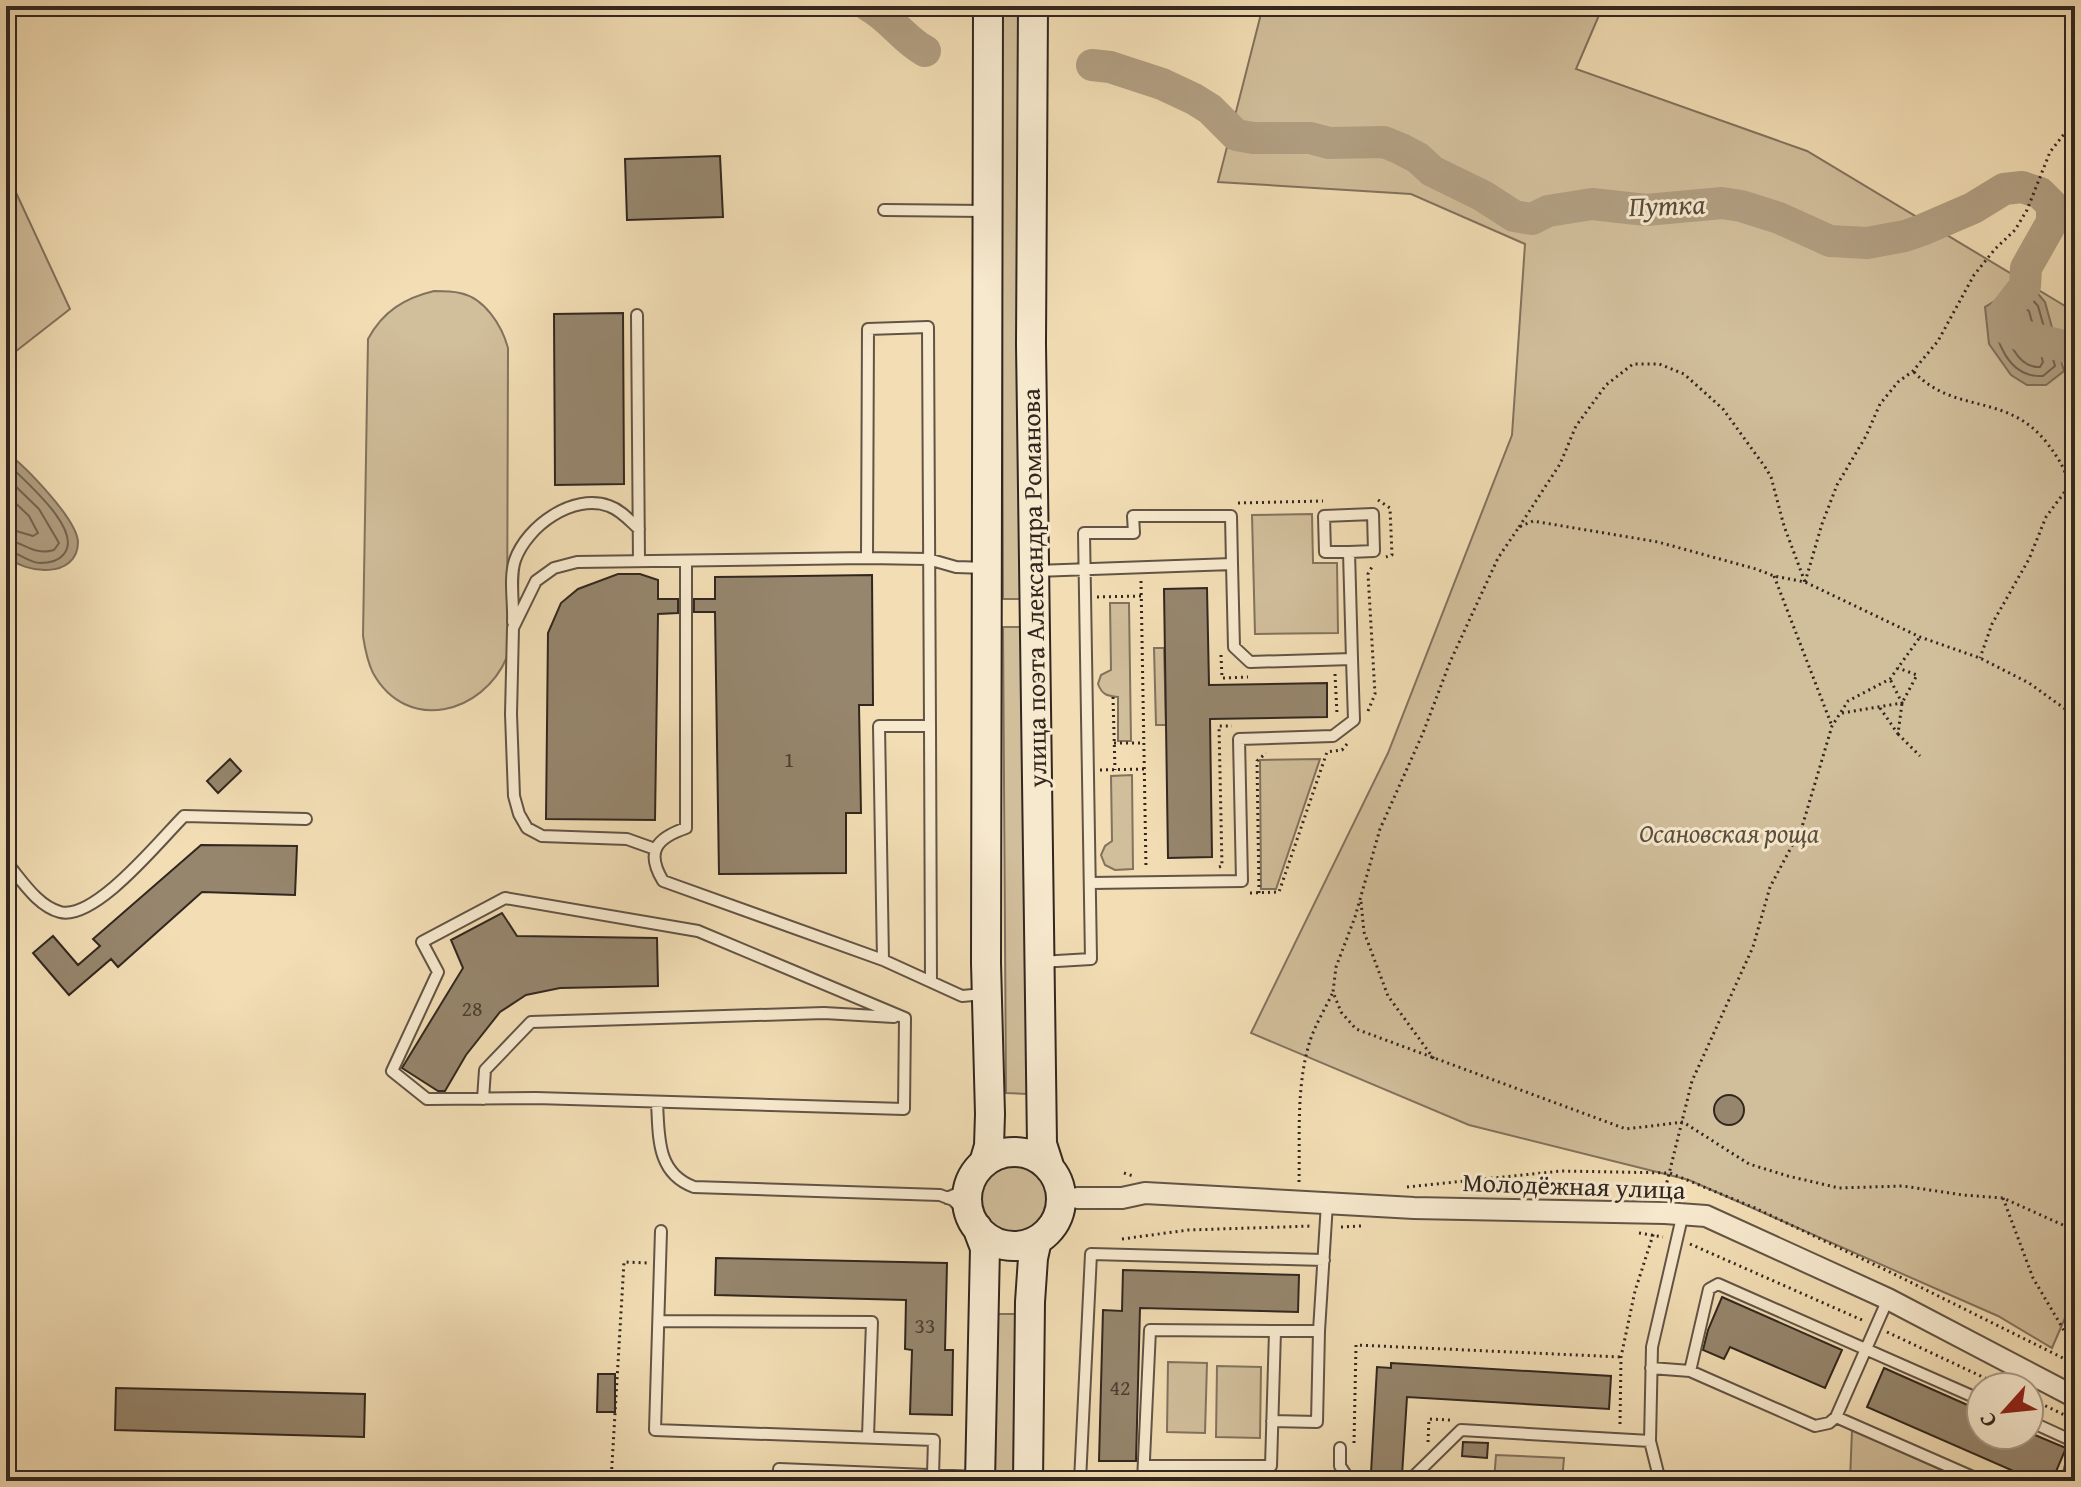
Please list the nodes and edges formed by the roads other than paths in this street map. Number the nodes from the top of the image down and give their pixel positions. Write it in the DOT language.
graph roads {
  1 [pos="988,6"];
  2 [pos="1033,6"];
  3 [pos="884,210"];
  4 [pos="988,211"];
  5 [pos="637,315"];
  6 [pos="639,529"];
  7 [pos="1349,552"];
  8 [pos="867,558"];
  9 [pos="928,559"];
  10 [pos="639,561"];
  11 [pos="686,561"];
  12 [pos="1232,564"];
  13 [pos="987,568"];
  14 [pos="1085,569"];
  15 [pos="1034,571"];
  16 [pos="513,628"];
  17 [pos="1352,659"];
  18 [pos="930,726"];
  19 [pos="306,819"];
  20 [pos="655,849"];
  21 [pos="6,862"];
  22 [pos="1090,883"];
  23 [pos="883,960"];
  24 [pos="1038,962"];
  25 [pos="931,981"];
  26 [pos="986,994"];
  27 [pos="905,1018"];
  28 [pos="483,1099"];
  29 [pos="657,1102"];
  30 [pos="977,1172"];
  31 [pos="1062,1192"];
  32 [pos="946,1199"];
  33 [pos="1327,1203"];
  34 [pos="1683,1213"];
  35 [pos="974,1223"];
  36 [pos="661,1231"];
  37 [pos="1037,1240"];
  38 [pos="1324,1260"];
  39 [pos="1888,1299"];
  40 [pos="659,1321"];
  41 [pos="1275,1331"];
  42 [pos="1319,1331"];
  43 [pos="1866,1349"];
  44 [pos="1651,1368"];
  45 [pos="1690,1371"];
  46 [pos="1965,1393"];
  47 [pos="2075,1397"];
  48 [pos="1836,1417"];
  49 [pos="1272,1421"];
  50 [pos="2045,1428"];
  51 [pos="868,1436"];
  52 [pos="1650,1441"];
  53 [pos="2075,1442"];
  54 [pos="1340,1448"];
  55 [pos="2075,1450"];
  56 [pos="1144,1466"];
  57 [pos="933,1475"];
  58 [pos="1413,1477"];
  59 [pos="980,1479"];
  60 [pos="779,1481"];
  61 [pos="1028,1481"];
  62 [pos="1080,1481"];
  63 [pos="1143,1481"];
  64 [pos="1350,1481"];
  65 [pos="1660,1481"];
  66 [pos="1982,1481"];
  67 [pos="2067,1481"];
  1 -- 4 [label="main road, улица поэта Александра Романова"];
  2 -- 15 [label="main road, улица поэта Александра Романова"];
  3 -- 4 [label="lane"];
  4 -- 13 [label="main road, улица поэта Александра Романова"];
  5 -- 6 [label="lane"];
  6 -- 10 [label="lane"];
  6 -- 16 [label="lane"];
  7 -- 7 [label="lane"];
  7 -- 17 [label="lane"];
  8 -- 9 [label="lane"];
  8 -- 9 [label="lane"];
  8 -- 11 [label="lane"];
  9 -- 13 [label="lane"];
  9 -- 18 [label="lane"];
  10 -- 11 [label="lane"];
  10 -- 16 [label="lane"];
  11 -- 20 [label="lane"];
  12 -- 14 [label="lane"];
  12 -- 14 [label="lane"];
  12 -- 17 [label="lane"];
  13 -- 26 [label="main road, улица поэта Александра Романова"];
  14 -- 15 [label="lane"];
  14 -- 22 [label="lane"];
  15 -- 24 [label="main road, улица поэта Александра Романова"];
  16 -- 20 [label="lane"];
  17 -- 22 [label="lane"];
  18 -- 23 [label="lane"];
  18 -- 25 [label="lane"];
  19 -- 21 [label="lane"];
  20 -- 23 [label="lane"];
  22 -- 24 [label="lane"];
  23 -- 25 [label="lane"];
  24 -- 31 [label="main road, улица поэта Александра Романова"];
  25 -- 26 [label="lane"];
  26 -- 30 [label="main road, улица поэта Александра Романова"];
  27 -- 28 [label="lane"];
  27 -- 28 [label="lane"];
  27 -- 29 [label="lane"];
  28 -- 29 [label="lane"];
  29 -- 32 [label="lane"];
  30 -- 31 [label="main road"];
  30 -- 32 [label="lane"];
  30 -- 35 [label="main road"];
  31 -- 33 [label="street, Молодёжная улица"];
  31 -- 37 [label="main road"];
  32 -- 35 [label="lane"];
  33 -- 34 [label="street, Молодёжная улица"];
  33 -- 38 [label="lane"];
  34 -- 39 [label="street, Молодёжная улица"];
  34 -- 44 [label="lane"];
  35 -- 37 [label="main road"];
  35 -- 59 [label="main road"];
  36 -- 40 [label="lane"];
  37 -- 61 [label="main road"];
  38 -- 42 [label="lane"];
  38 -- 62 [label="lane"];
  39 -- 43 [label="lane"];
  39 -- 47 [label="street, Молодёжная улица"];
  40 -- 51 [label="lane"];
  40 -- 51 [label="lane"];
  41 -- 42 [label="lane"];
  41 -- 49 [label="lane"];
  41 -- 56 [label="lane"];
  42 -- 49 [label="lane"];
  43 -- 45 [label="lane"];
  43 -- 46 [label="lane"];
  43 -- 48 [label="lane"];
  44 -- 45 [label="lane"];
  44 -- 52 [label="lane"];
  45 -- 48 [label="lane"];
  48 -- 66 [label="lane"];
  49 -- 56 [label="lane"];
  50 -- 53 [label="lane"];
  51 -- 57 [label="lane"];
  52 -- 58 [label="lane"];
  52 -- 65 [label="lane"];
  54 -- 64 [label="lane"];
  55 -- 67 [label="lane"];
  56 -- 63 [label="lane"];
  57 -- 59 [label="lane"];
  57 -- 60 [label="lane"];
}
